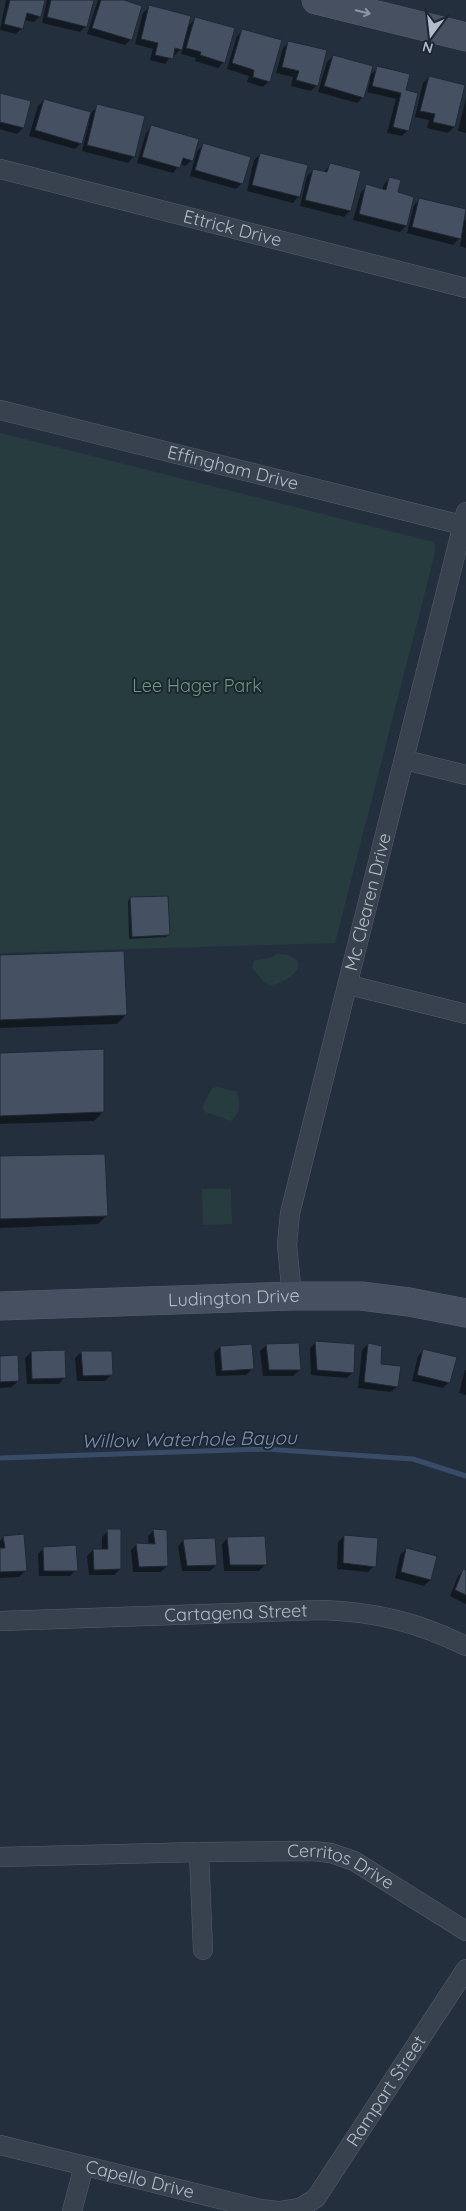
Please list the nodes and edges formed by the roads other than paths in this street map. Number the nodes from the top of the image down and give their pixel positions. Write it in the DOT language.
graph roads {
  1 [pos="324,1"];
  2 [pos="466,37"];
  3 [pos="0,169"];
  4 [pos="466,288"];
  5 [pos="0,410"];
  6 [pos="465,521"];
  7 [pos="405,760"];
  8 [pos="466,775"];
  9 [pos="349,985"];
  10 [pos="466,1014"];
  11 [pos="292,1296"];
  12 [pos="0,1306"];
  13 [pos="466,1313"];
  14 [pos="0,1621"];
  15 [pos="466,1646"];
  16 [pos="199,1852"];
  17 [pos="0,1857"];
  18 [pos="466,1931"];
  19 [pos="203,1950"];
  20 [pos="466,1969"];
  21 [pos="0,2145"];
  22 [pos="84,2166"];
  23 [pos="300,2208"];
  24 [pos="72,2211"];
  25 [pos="279,2211"];
  1 -- 2 [label="street, one-way"];
  3 -- 4 [label="street, Ettrick Drive"];
  5 -- 6 [label="street, Effingham Drive"];
  6 -- 7 [label="street, Mc Clearen Drive"];
  7 -- 8 [label="street"];
  7 -- 9 [label="street, Mc Clearen Drive"];
  9 -- 10 [label="street"];
  9 -- 11 [label="street, Mc Clearen Drive"];
  11 -- 12 [label="street, Ludington Drive"];
  11 -- 13 [label="street, Ludington Drive"];
  14 -- 15 [label="street, Cartagena Street"];
  16 -- 17 [label="street, Cerritos Drive"];
  16 -- 18 [label="street, Cerritos Drive"];
  16 -- 19 [label="street"];
  20 -- 23 [label="street, Rampart Street"];
  21 -- 22 [label="street, Capello Drive"];
  22 -- 24 [label="street"];
  22 -- 25 [label="street, Capello Drive"];
  23 -- 25 [label="street, Capello Drive"];
}
